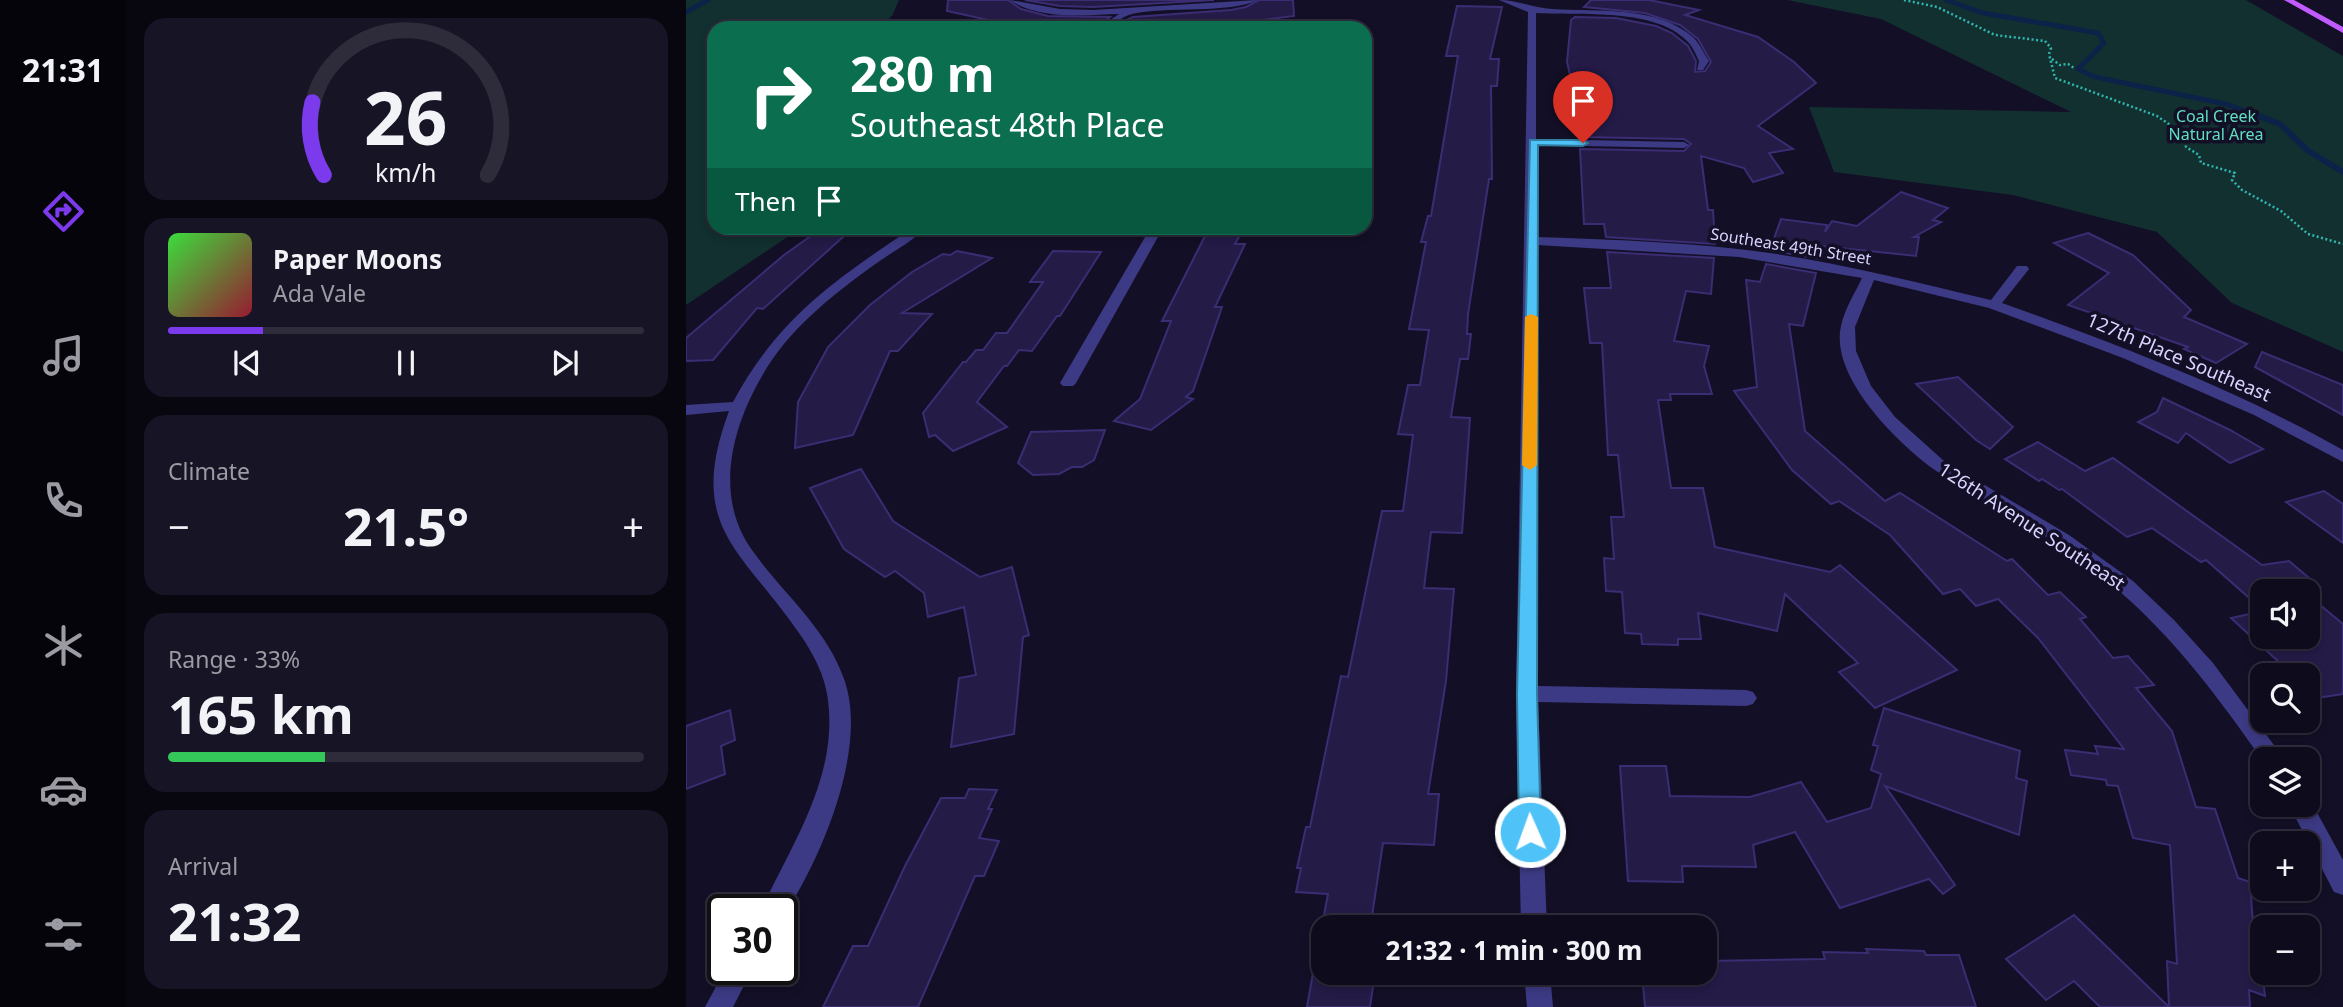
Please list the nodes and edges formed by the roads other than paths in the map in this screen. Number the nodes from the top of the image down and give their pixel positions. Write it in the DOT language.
graph roads {
  1 [pos="1014,0"];
  2 [pos="1253,0"];
  3 [pos="1503,0"];
  4 [pos="2288,0"];
  5 [pos="1532,10"];
  6 [pos="1130,11"];
  7 [pos="1114,21"];
  8 [pos="2343,30"];
  9 [pos="1700,68"];
  10 [pos="1533,142"];
  11 [pos="1684,145"];
  12 [pos="909,235"];
  13 [pos="1152,235"];
  14 [pos="1532,242"];
  15 [pos="2022,269"];
  16 [pos="1870,275"];
  17 [pos="1994,305"];
  18 [pos="1068,383"];
  19 [pos="738,406"];
  20 [pos="686,410"];
  21 [pos="2343,457"];
  22 [pos="1527,694"];
  23 [pos="1746,698"];
  24 [pos="2264,747"];
  25 [pos="2308,817"];
  26 [pos="2343,884"];
  27 [pos="782,894"];
  28 [pos="1534,915"];
  29 [pos="730,985"];
  30 [pos="1538,985"];
  31 [pos="718,1007"];
  32 [pos="1540,1007"];
  1 -- 6 [label="street"];
  2 -- 6 [label="street"];
  3 -- 5 [label="street"];
  4 -- 8 [label="main road"];
  5 -- 9 [label="street"];
  5 -- 10 [label="street"];
  6 -- 7 [label="street"];
  10 -- 11 [label="street"];
  10 -- 14 [label="street"];
  12 -- 19 [label="street"];
  13 -- 18 [label="street"];
  14 -- 16 [label="street, Southeast 49th Street"];
  14 -- 22 [label="street"];
  15 -- 17 [label="street"];
  16 -- 17 [label="street, Southeast 49th Street"];
  16 -- 24 [label="street, 126th Avenue Southeast"];
  17 -- 21 [label="street, 127th Place Southeast"];
  19 -- 20 [label="street"];
  19 -- 27 [label="street"];
  22 -- 23 [label="street"];
  22 -- 28 [label="street"];
  25 -- 26 [label="street"];
  29 -- 31 [label="street"];
  30 -- 32 [label="street"];
}
